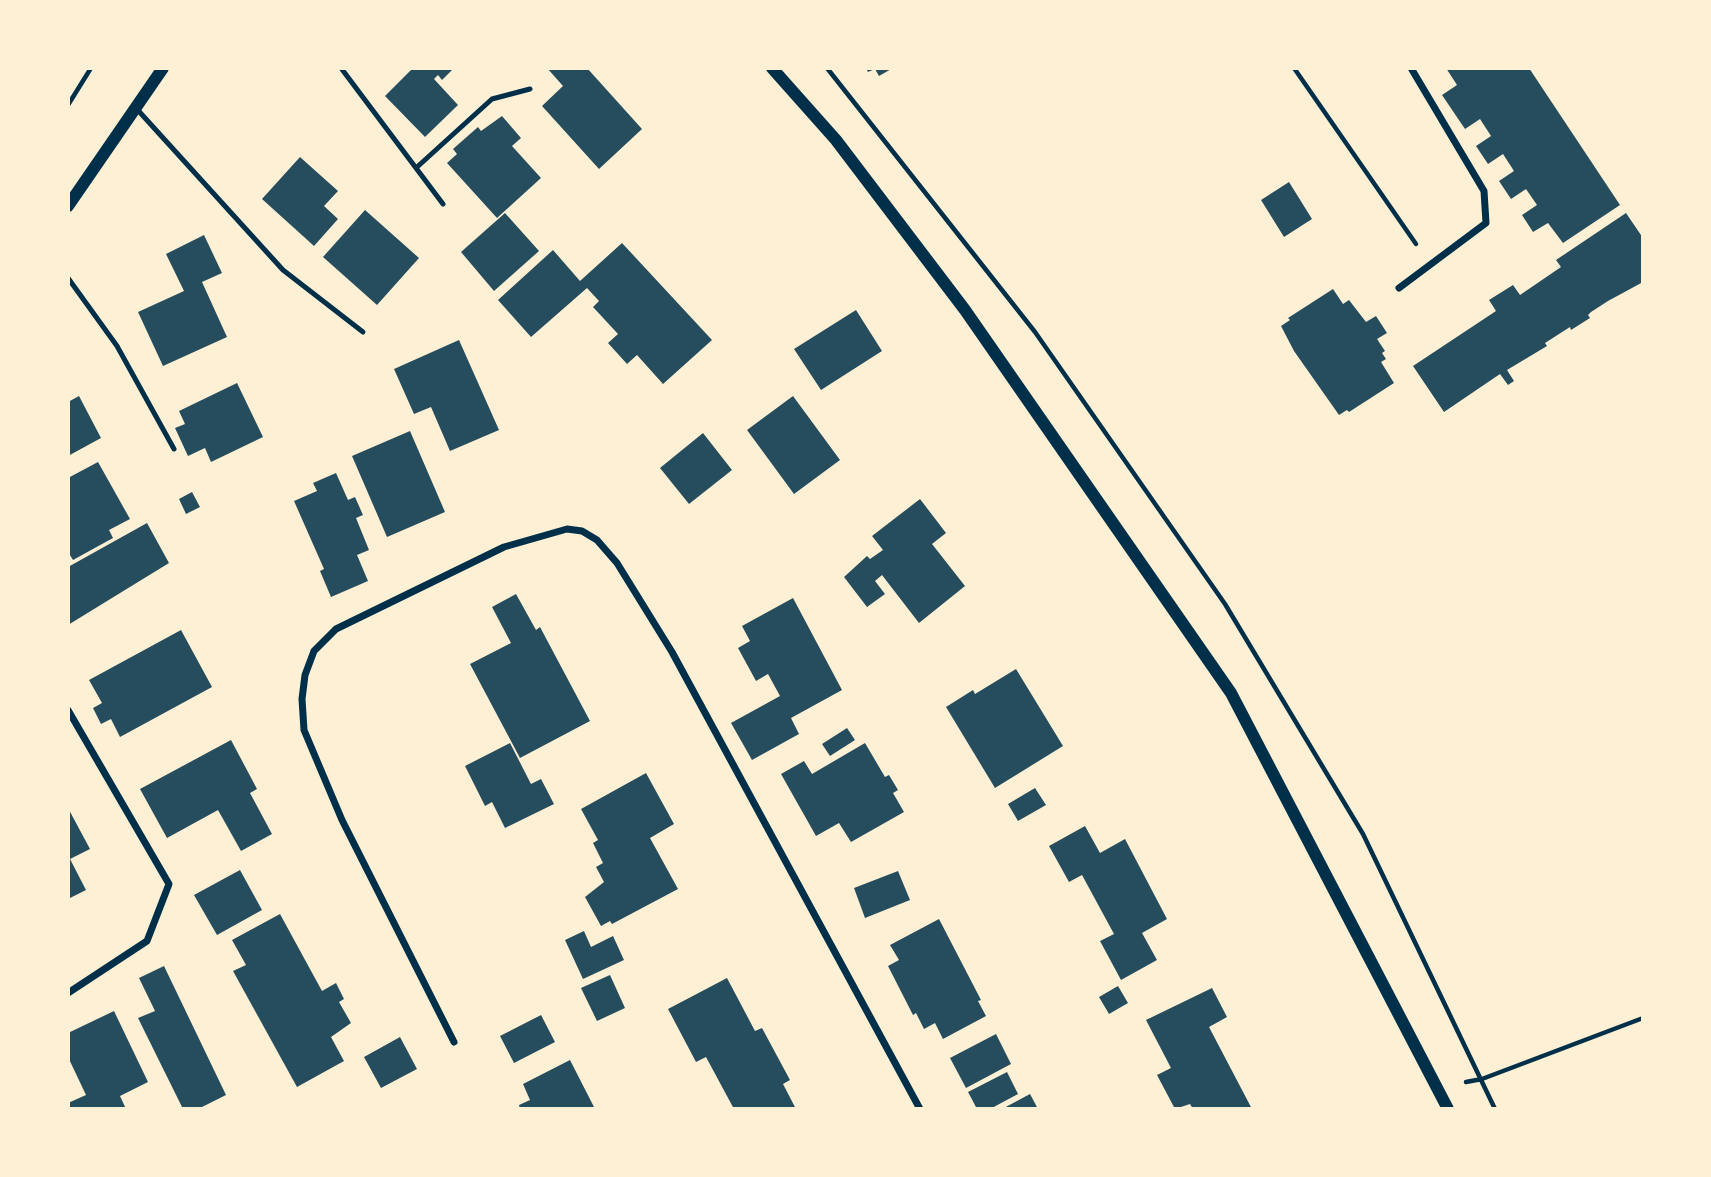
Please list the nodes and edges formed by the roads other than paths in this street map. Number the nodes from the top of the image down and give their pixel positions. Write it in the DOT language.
graph roads {
  1 [pos="163,68"];
  2 [pos="341,68"];
  3 [pos="772,68"];
  4 [pos="1411,68"];
  5 [pos="530,89"];
  6 [pos="135,107"];
  7 [pos="416,168"];
  8 [pos="443,204"];
  9 [pos="68,206"];
  10 [pos="68,278"];
  11 [pos="1399,288"];
  12 [pos="363,332"];
  13 [pos="174,449"];
  14 [pos="68,710"];
  15 [pos="68,993"];
  16 [pos="454,1042"];
  17 [pos="920,1109"];
  18 [pos="1448,1109"];
  1 -- 6 [label="street"];
  2 -- 7 [label="lane"];
  3 -- 18 [label="street"];
  4 -- 11 [label="street"];
  5 -- 7 [label="lane"];
  6 -- 9 [label="street"];
  6 -- 12 [label="lane"];
  7 -- 8 [label="lane"];
  10 -- 13 [label="lane"];
  14 -- 15 [label="street"];
  16 -- 17 [label="street"];
}
